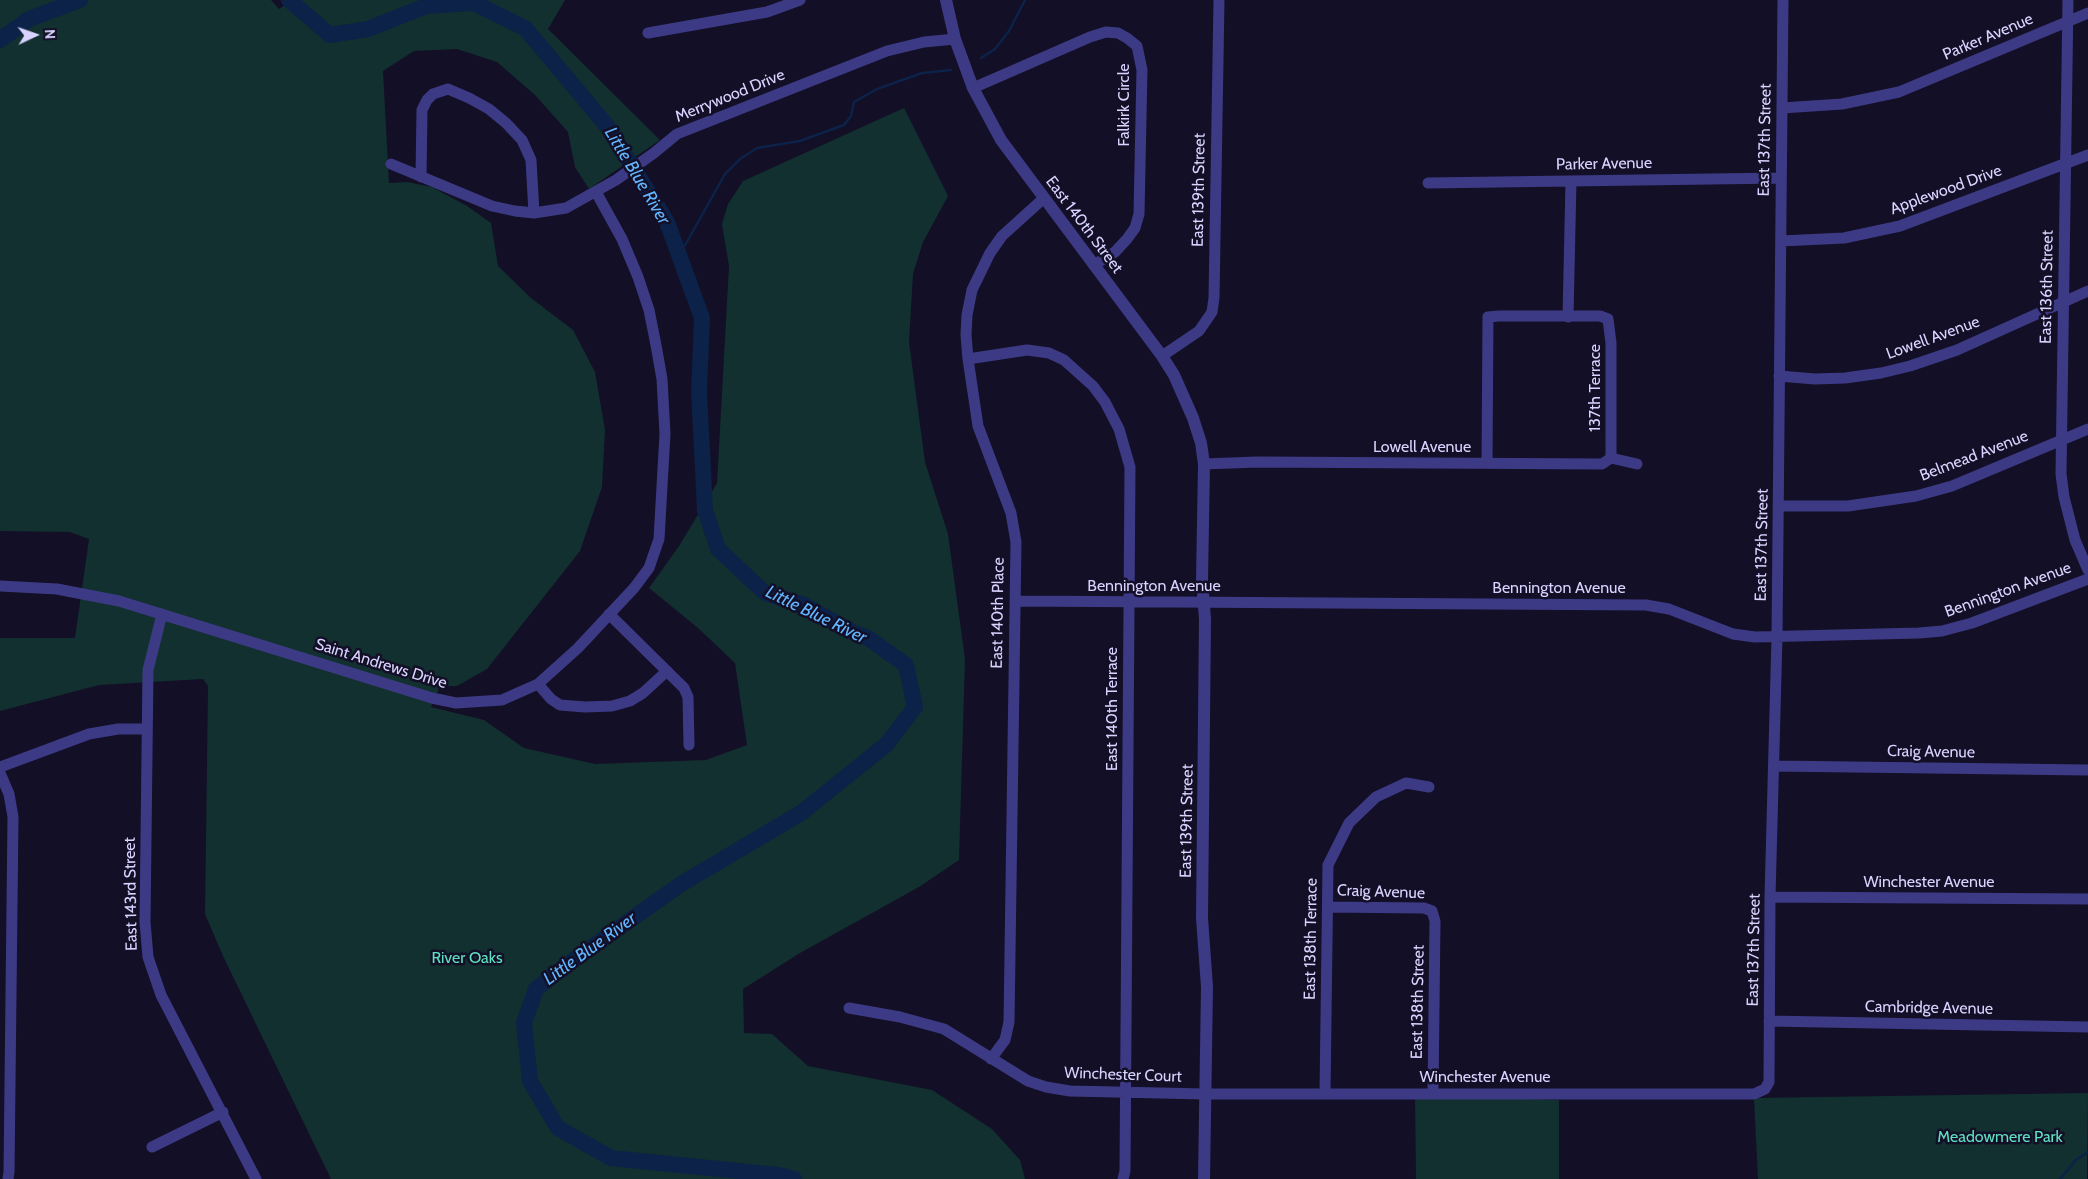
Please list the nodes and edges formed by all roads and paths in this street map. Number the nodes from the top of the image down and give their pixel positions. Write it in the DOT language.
graph roads {
  1 [pos="800,0"];
  2 [pos="946,0"];
  3 [pos="1219,0"];
  4 [pos="1783,0"];
  5 [pos="2068,0"];
  6 [pos="2088,13"];
  7 [pos="2068,21"];
  8 [pos="648,33"];
  9 [pos="955,39"];
  10 [pos="973,88"];
  11 [pos="1782,108"];
  12 [pos="2088,155"];
  13 [pos="2065,162"];
  14 [pos="391,164"];
  15 [pos="421,177"];
  16 [pos="1781,178"];
  17 [pos="1571,181"];
  18 [pos="1428,183"];
  19 [pos="596,192"];
  20 [pos="1044,198"];
  21 [pos="534,212"];
  22 [pos="1780,241"];
  23 [pos="1094,265"];
  24 [pos="2088,291"];
  25 [pos="2063,301"];
  26 [pos="1568,317"];
  27 [pos="1162,356"];
  28 [pos="968,359"];
  29 [pos="1779,376"];
  30 [pos="2088,429"];
  31 [pos="2062,439"];
  32 [pos="1611,458"];
  33 [pos="1487,463"];
  34 [pos="1204,464"];
  35 [pos="1637,464"];
  36 [pos="1778,506"];
  37 [pos="2088,570"];
  38 [pos="2088,579"];
  39 [pos="0,586"];
  40 [pos="1015,601"];
  41 [pos="1129,602"];
  42 [pos="1204,603"];
  43 [pos="162,614"];
  44 [pos="609,614"];
  45 [pos="1777,637"];
  46 [pos="667,671"];
  47 [pos="538,684"];
  48 [pos="147,729"];
  49 [pos="689,745"];
  50 [pos="1774,766"];
  51 [pos="0,767"];
  52 [pos="2088,770"];
  53 [pos="0,773"];
  54 [pos="1429,787"];
  55 [pos="1770,897"];
  56 [pos="2088,899"];
  57 [pos="1328,906"];
  58 [pos="1432,911"];
  59 [pos="5,953"];
  60 [pos="849,1008"];
  61 [pos="1769,1022"];
  62 [pos="2088,1027"];
  63 [pos="5,1043"];
  64 [pos="991,1059"];
  65 [pos="1765,1089"];
  66 [pos="1126,1093"];
  67 [pos="1325,1093"];
  68 [pos="1205,1094"];
  69 [pos="1433,1094"];
  70 [pos="223,1112"];
  71 [pos="152,1147"];
  72 [pos="8,1179"];
  73 [pos="256,1179"];
  74 [pos="1123,1179"];
  75 [pos="1204,1179"];
  1 -- 8 [label="street"];
  2 -- 9 [label="street, East 140th Street"];
  3 -- 27 [label="street, East 139th Street"];
  4 -- 11 [label="street, East 137th Street"];
  5 -- 7 [label="street, East 136th Street"];
  6 -- 7 [label="street, Parker Avenue"];
  7 -- 11 [label="street, Parker Avenue"];
  7 -- 13 [label="street, East 136th Street"];
  9 -- 10 [label="street, East 140th Street"];
  9 -- 19 [label="street, Merrywood Drive"];
  10 -- 20 [label="street, East 140th Street"];
  10 -- 23 [label="street, Falkirk Circle"];
  11 -- 16 [label="street, East 137th Street"];
  12 -- 13 [label="street, Applewood Drive"];
  13 -- 22 [label="street, Applewood Drive"];
  13 -- 25 [label="street, East 136th Street"];
  14 -- 15 [label="street, Merrywood Drive"];
  15 -- 21 [label="street, Merrywood Drive"];
  15 -- 21 [label="street"];
  16 -- 17 [label="street, Parker Avenue"];
  16 -- 22 [label="street, East 137th Street"];
  17 -- 18 [label="street, Parker Avenue"];
  17 -- 26 [label="street"];
  19 -- 21 [label="street, Merrywood Drive"];
  19 -- 44 [label="street, Saint Andrews Drive"];
  20 -- 23 [label="street, East 140th Street"];
  20 -- 28 [label="street, East 140th Place"];
  22 -- 29 [label="street, East 137th Street"];
  23 -- 27 [label="street, East 140th Street"];
  24 -- 25 [label="street, Lowell Avenue"];
  25 -- 29 [label="street, Lowell Avenue"];
  25 -- 31 [label="street, East 136th Street"];
  26 -- 32 [label="street, 137th Terrace"];
  26 -- 33 [label="street"];
  27 -- 34 [label="street, East 140th Street"];
  28 -- 40 [label="street, East 140th Place"];
  28 -- 41 [label="street, East 140th Terrace"];
  29 -- 36 [label="street, East 137th Street"];
  30 -- 31 [label="street, Belmead Avenue"];
  31 -- 36 [label="street, Belmead Avenue"];
  31 -- 37 [label="street, East 136th Street"];
  32 -- 33 [label="street, Lowell Avenue"];
  32 -- 35 [label="street, Lowell Avenue"];
  33 -- 34 [label="street, Lowell Avenue"];
  34 -- 42 [label="street, East 139th Street"];
  36 -- 45 [label="street, East 137th Street"];
  38 -- 45 [label="street, Bennington Avenue"];
  39 -- 43 [label="street, Saint Andrews Drive"];
  40 -- 41 [label="street, Bennington Avenue"];
  40 -- 64 [label="street, East 140th Place"];
  41 -- 42 [label="street, Bennington Avenue"];
  41 -- 66 [label="street, East 140th Terrace"];
  42 -- 45 [label="street, Bennington Avenue"];
  42 -- 68 [label="street, East 139th Street"];
  43 -- 47 [label="street, Saint Andrews Drive"];
  43 -- 48 [label="street, East 143rd Street"];
  44 -- 46 [label="street"];
  44 -- 47 [label="street, Saint Andrews Drive"];
  45 -- 50 [label="street, East 137th Street"];
  46 -- 47 [label="street"];
  46 -- 49 [label="street"];
  48 -- 51 [label="street"];
  48 -- 70 [label="street, East 143rd Street"];
  50 -- 52 [label="street, Craig Avenue"];
  50 -- 55 [label="street, East 137th Street"];
  53 -- 59 [label="street"];
  54 -- 57 [label="street, East 138th Terrace"];
  55 -- 56 [label="street, Winchester Avenue"];
  55 -- 61 [label="street, East 137th Street"];
  57 -- 58 [label="street, Craig Avenue"];
  57 -- 67 [label="street, East 138th Terrace"];
  58 -- 69 [label="street, East 138th Street"];
  59 -- 63 [label="street"];
  60 -- 64 [label="street, Winchester Court"];
  61 -- 62 [label="street, Cambridge Avenue"];
  61 -- 65 [label="street, East 137th Street"];
  63 -- 72 [label="street"];
  64 -- 66 [label="street, Winchester Court"];
  65 -- 69 [label="street, Winchester Avenue"];
  66 -- 68 [label="street, Winchester Court"];
  66 -- 74 [label="street, East 140th Terrace"];
  67 -- 68 [label="street, Winchester Avenue"];
  67 -- 69 [label="street, Winchester Avenue"];
  68 -- 75 [label="street, East 139th Street"];
  70 -- 71 [label="street"];
  70 -- 73 [label="street, East 143rd Street"];
}
